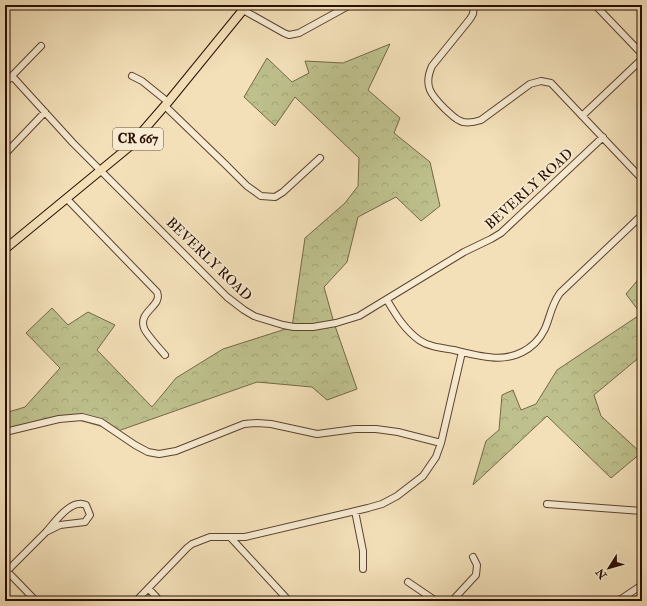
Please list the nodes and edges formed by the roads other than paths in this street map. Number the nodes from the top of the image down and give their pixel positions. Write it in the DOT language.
graph roads {
  1 [pos="350,5"];
  2 [pos="474,5"];
  3 [pos="595,5"];
  4 [pos="245,7"];
  5 [pos="41,46"];
  6 [pos="642,54"];
  7 [pos="642,59"];
  8 [pos="12,76"];
  9 [pos="132,76"];
  10 [pos="5,83"];
  11 [pos="167,104"];
  12 [pos="45,112"];
  13 [pos="582,116"];
  14 [pos="603,137"];
  15 [pos="5,154"];
  16 [pos="320,158"];
  17 [pos="101,171"];
  18 [pos="642,179"];
  19 [pos="67,199"];
  20 [pos="642,215"];
  21 [pos="5,249"];
  22 [pos="387,300"];
  23 [pos="462,352"];
  24 [pos="165,355"];
  25 [pos="5,432"];
  26 [pos="441,443"];
  27 [pos="547,504"];
  28 [pos="355,511"];
  29 [pos="642,511"];
  30 [pos="46,532"];
  31 [pos="231,538"];
  32 [pos="473,557"];
  33 [pos="363,569"];
  34 [pos="6,570"];
  35 [pos="408,582"];
  36 [pos="642,585"];
  37 [pos="149,589"];
  38 [pos="622,600"];
  39 [pos="36,601"];
  40 [pos="136,601"];
  41 [pos="160,601"];
  42 [pos="289,601"];
  43 [pos="436,601"];
  44 [pos="452,601"];
  1 -- 4 [label="street"];
  2 -- 13 [label="street"];
  3 -- 6 [label="street"];
  4 -- 11 [label="main road, CR 667"];
  5 -- 8 [label="street"];
  7 -- 13 [label="street"];
  8 -- 10 [label="street"];
  8 -- 12 [label="street, BEVERLY ROAD"];
  9 -- 11 [label="street"];
  11 -- 16 [label="street"];
  11 -- 17 [label="main road, CR 667"];
  12 -- 15 [label="street"];
  12 -- 17 [label="street, BEVERLY ROAD"];
  13 -- 14 [label="street"];
  14 -- 18 [label="street"];
  14 -- 22 [label="street, BEVERLY ROAD"];
  17 -- 19 [label="main road, CR 667"];
  17 -- 22 [label="street, BEVERLY ROAD"];
  19 -- 21 [label="main road, CR 667"];
  19 -- 24 [label="street"];
  20 -- 23 [label="street"];
  22 -- 23 [label="street"];
  23 -- 26 [label="street"];
  25 -- 26 [label="street"];
  26 -- 28 [label="street"];
  27 -- 29 [label="street"];
  28 -- 31 [label="street"];
  28 -- 33 [label="street"];
  30 -- 30 [label="street"];
  30 -- 34 [label="street"];
  31 -- 37 [label="street"];
  31 -- 42 [label="street"];
  32 -- 44 [label="street"];
  34 -- 39 [label="street"];
  35 -- 43 [label="street"];
  36 -- 38 [label="street"];
  37 -- 40 [label="street"];
  37 -- 41 [label="street"];
}
